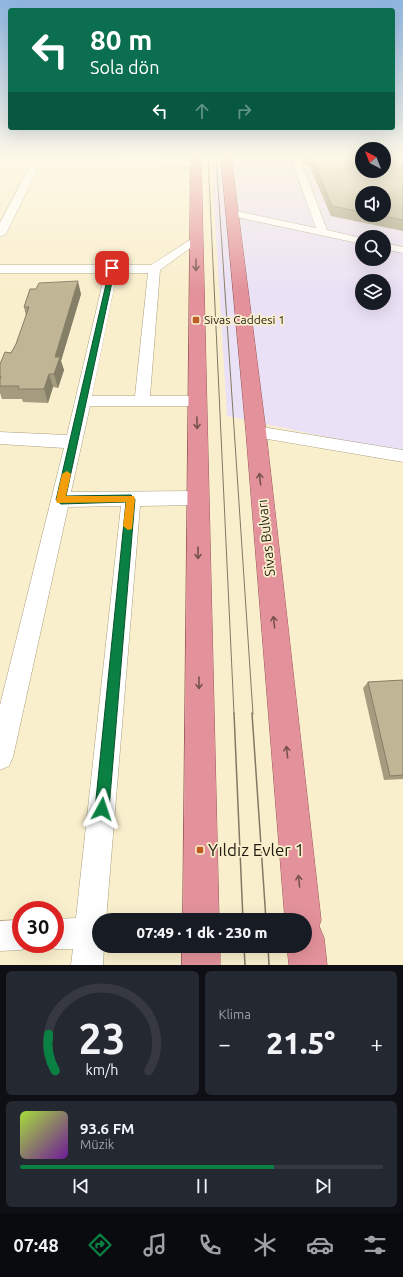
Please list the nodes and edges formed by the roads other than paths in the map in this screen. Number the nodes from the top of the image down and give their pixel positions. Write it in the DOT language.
graph roads {
  1 [pos="17,201"];
  2 [pos="196,201"];
  3 [pos="230,201"];
  4 [pos="310,201"];
  5 [pos="231,213"];
  6 [pos="322,233"];
  7 [pos="0,234"];
  8 [pos="196,239"];
  9 [pos="355,240"];
  10 [pos="391,247"];
  11 [pos="403,250"];
  12 [pos="0,269"];
  13 [pos="154,269"];
  14 [pos="110,274"];
  15 [pos="0,281"];
  16 [pos="83,401"];
  17 [pos="142,401"];
  18 [pos="197,401"];
  19 [pos="256,432"];
  20 [pos="0,438"];
  21 [pos="74,442"];
  22 [pos="403,456"];
  23 [pos="198,498"];
  24 [pos="131,499"];
  25 [pos="61,500"];
  26 [pos="0,758"];
  27 [pos="97,913"];
  28 [pos="201,913"];
  29 [pos="302,913"];
  30 [pos="92,933"];
  31 [pos="64,934"];
  32 [pos="12,935"];
  33 [pos="0,936"];
  34 [pos="92,945"];
  35 [pos="201,953"];
  36 [pos="307,953"];
  37 [pos="87,965"];
  38 [pos="201,965"];
  39 [pos="308,965"];
  1 -- 7 [label="street"];
  2 -- 8 [label="highway"];
  3 -- 5 [label="highway, Sivas Bulvarı"];
  4 -- 6 [label="street"];
  5 -- 6 [label="street"];
  5 -- 19 [label="highway, Sivas Bulvarı"];
  6 -- 9 [label="street"];
  8 -- 13 [label="street"];
  8 -- 18 [label="highway, one-way"];
  10 -- 11 [label="street"];
  12 -- 14 [label="street"];
  13 -- 14 [label="street"];
  13 -- 17 [label="street"];
  14 -- 15 [label="street"];
  14 -- 16 [label="street"];
  16 -- 17 [label="street"];
  16 -- 21 [label="street"];
  17 -- 18 [label="street"];
  18 -- 23 [label="highway, one-way"];
  19 -- 22 [label="street"];
  29 -- 19 [label="highway, Sivas Bulvarı, one-way"];
  20 -- 21 [label="street"];
  21 -- 25 [label="street"];
  23 -- 24 [label="street"];
  23 -- 28 [label="highway, one-way"];
  24 -- 25 [label="street"];
  24 -- 27 [label="street"];
  25 -- 26 [label="street"];
  30 -- 31 [label="street"];
  32 -- 33 [label="street"];
  34 -- 37 [label="street"];
  35 -- 38 [label="highway"];
  36 -- 39 [label="highway"];
}
